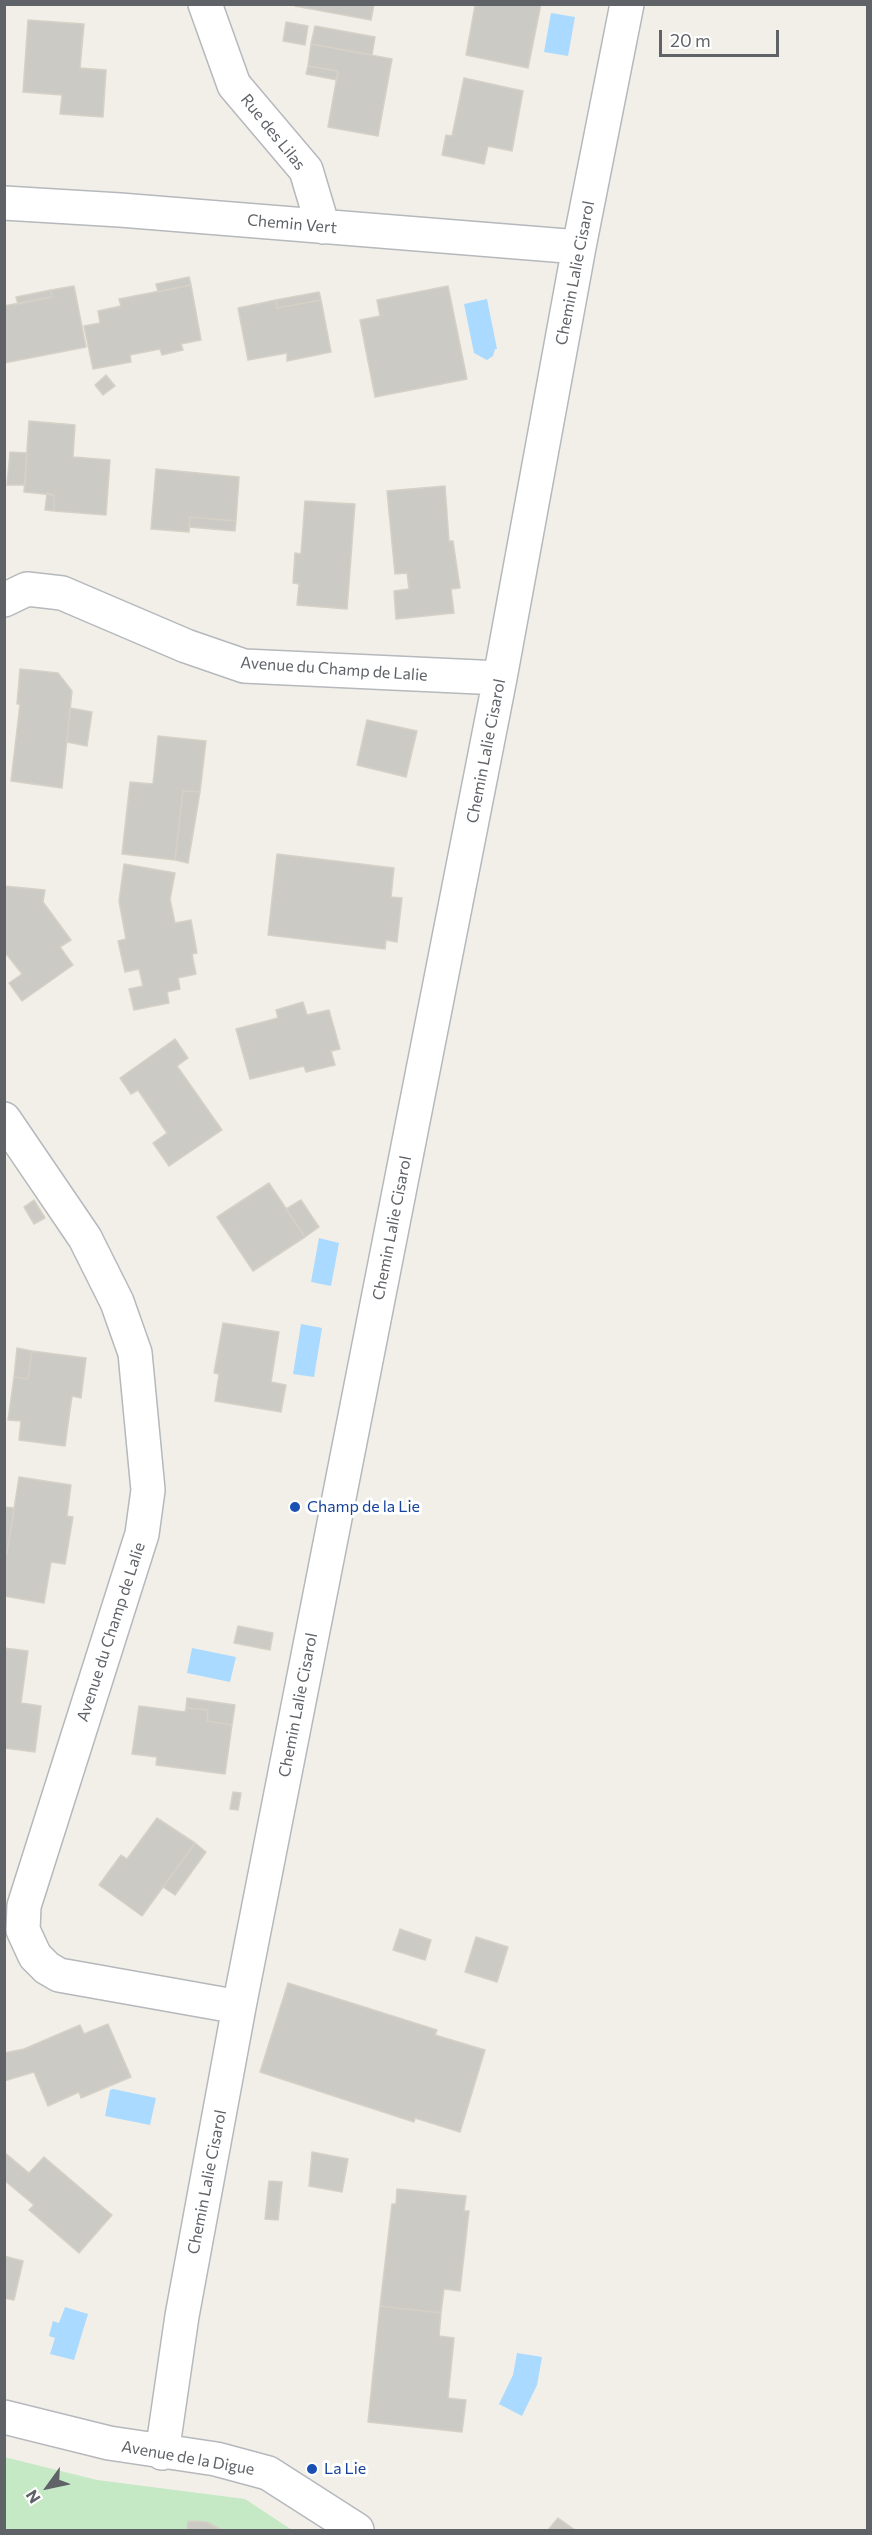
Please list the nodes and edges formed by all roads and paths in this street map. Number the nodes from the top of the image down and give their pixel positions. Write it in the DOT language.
graph roads {
  1 [pos="205,4"];
  2 [pos="627,4"];
  3 [pos="4,203"];
  4 [pos="323,227"];
  5 [pos="579,247"];
  6 [pos="4,600"];
  7 [pos="500,678"];
  8 [pos="4,1119"];
  9 [pos="239,2007"];
  10 [pos="4,2417"];
  11 [pos="162,2453"];
  12 [pos="357,2530"];
  1 -- 4 [label="street, Rue des Lilas"];
  2 -- 5 [label="street, Chemin Lalie Cisarol"];
  3 -- 4 [label="street, Chemin Vert"];
  4 -- 5 [label="street, Chemin Vert"];
  5 -- 7 [label="street, Chemin Lalie Cisarol"];
  6 -- 7 [label="street, Avenue du Champ de Lalie"];
  7 -- 9 [label="street, Chemin Lalie Cisarol"];
  8 -- 9 [label="street, Avenue du Champ de Lalie"];
  9 -- 11 [label="street, Chemin Lalie Cisarol"];
  10 -- 11 [label="street, Avenue de la Digue"];
  11 -- 12 [label="street, Avenue de la Digue"];
}
